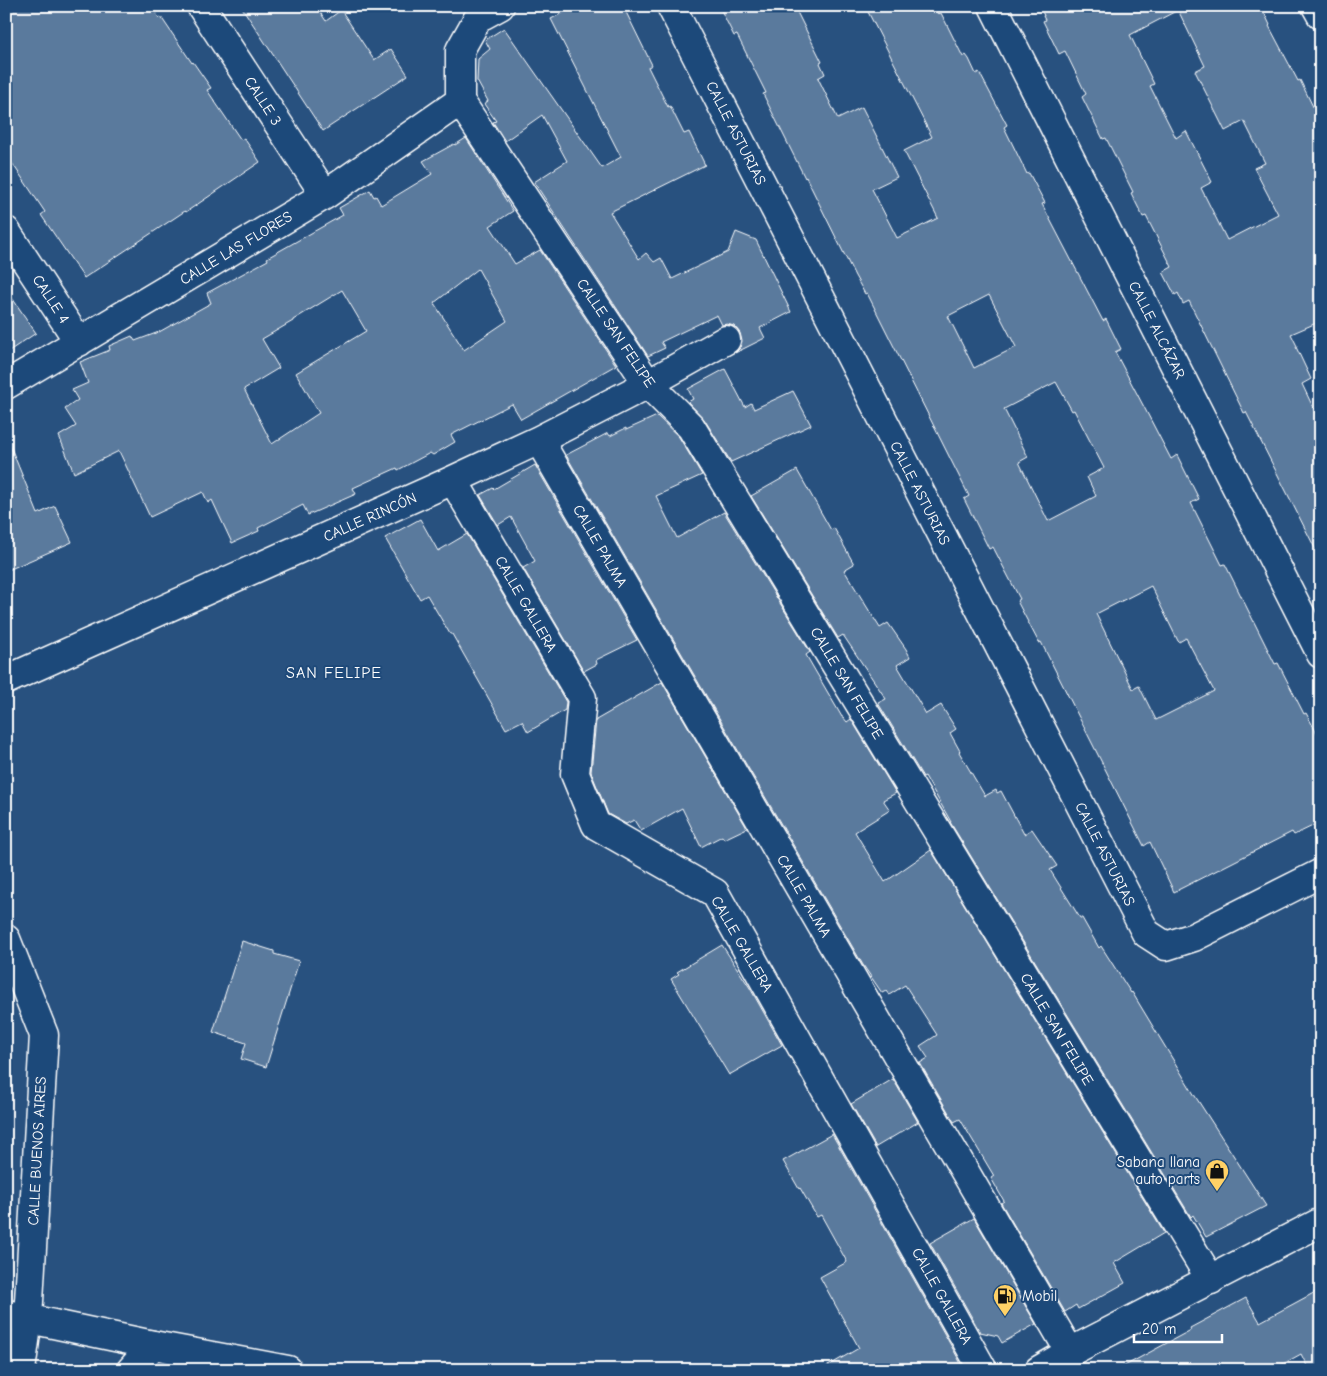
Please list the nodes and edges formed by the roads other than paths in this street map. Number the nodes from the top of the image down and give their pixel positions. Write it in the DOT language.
graph roads {
  1 [pos="201,6"];
  2 [pos="500,6"];
  3 [pos="671,6"];
  4 [pos="993,6"];
  5 [pos="1316,6"];
  6 [pos="1321,15"];
  7 [pos="460,101"];
  8 [pos="325,195"];
  9 [pos="6,231"];
  10 [pos="726,340"];
  11 [pos="79,342"];
  12 [pos="648,384"];
  13 [pos="6,385"];
  14 [pos="539,440"];
  15 [pos="453,480"];
  16 [pos="1321,654"];
  17 [pos="6,680"];
  18 [pos="1321,872"];
  19 [pos="6,940"];
  20 [pos="1321,1222"];
  21 [pos="1211,1280"];
  22 [pos="17,1317"];
  23 [pos="153,1345"];
  24 [pos="1070,1352"];
  25 [pos="21,1370"];
  26 [pos="131,1370"];
  27 [pos="288,1370"];
  28 [pos="983,1370"];
  29 [pos="1039,1370"];
  1 -- 8 [label="street, CALLE 3"];
  2 -- 7 [label="street"];
  3 -- 18 [label="street, CALLE ASTURIAS"];
  4 -- 16 [label="street, CALLE ALCÁZAR"];
  5 -- 6 [label="street"];
  7 -- 8 [label="street, CALLE LAS FLORES"];
  7 -- 12 [label="street, CALLE SAN FELIPE"];
  8 -- 11 [label="street, CALLE LAS FLORES"];
  9 -- 11 [label="street, CALLE 4"];
  10 -- 12 [label="street, CALLE RINCÓN"];
  11 -- 13 [label="street, CALLE LAS FLORES"];
  12 -- 14 [label="street, CALLE RINCÓN"];
  12 -- 21 [label="street, CALLE SAN FELIPE"];
  14 -- 15 [label="street, CALLE RINCÓN"];
  14 -- 24 [label="street, CALLE PALMA"];
  15 -- 17 [label="street, CALLE RINCÓN"];
  15 -- 28 [label="street, CALLE GALLERA"];
  19 -- 22 [label="street, CALLE BUENOS AIRES"];
  20 -- 21 [label="street"];
  21 -- 24 [label="street"];
  22 -- 23 [label="street"];
  22 -- 25 [label="street, CALLE BUENOS AIRES"];
  23 -- 26 [label="street"];
  23 -- 27 [label="street"];
  24 -- 29 [label="street"];
}
